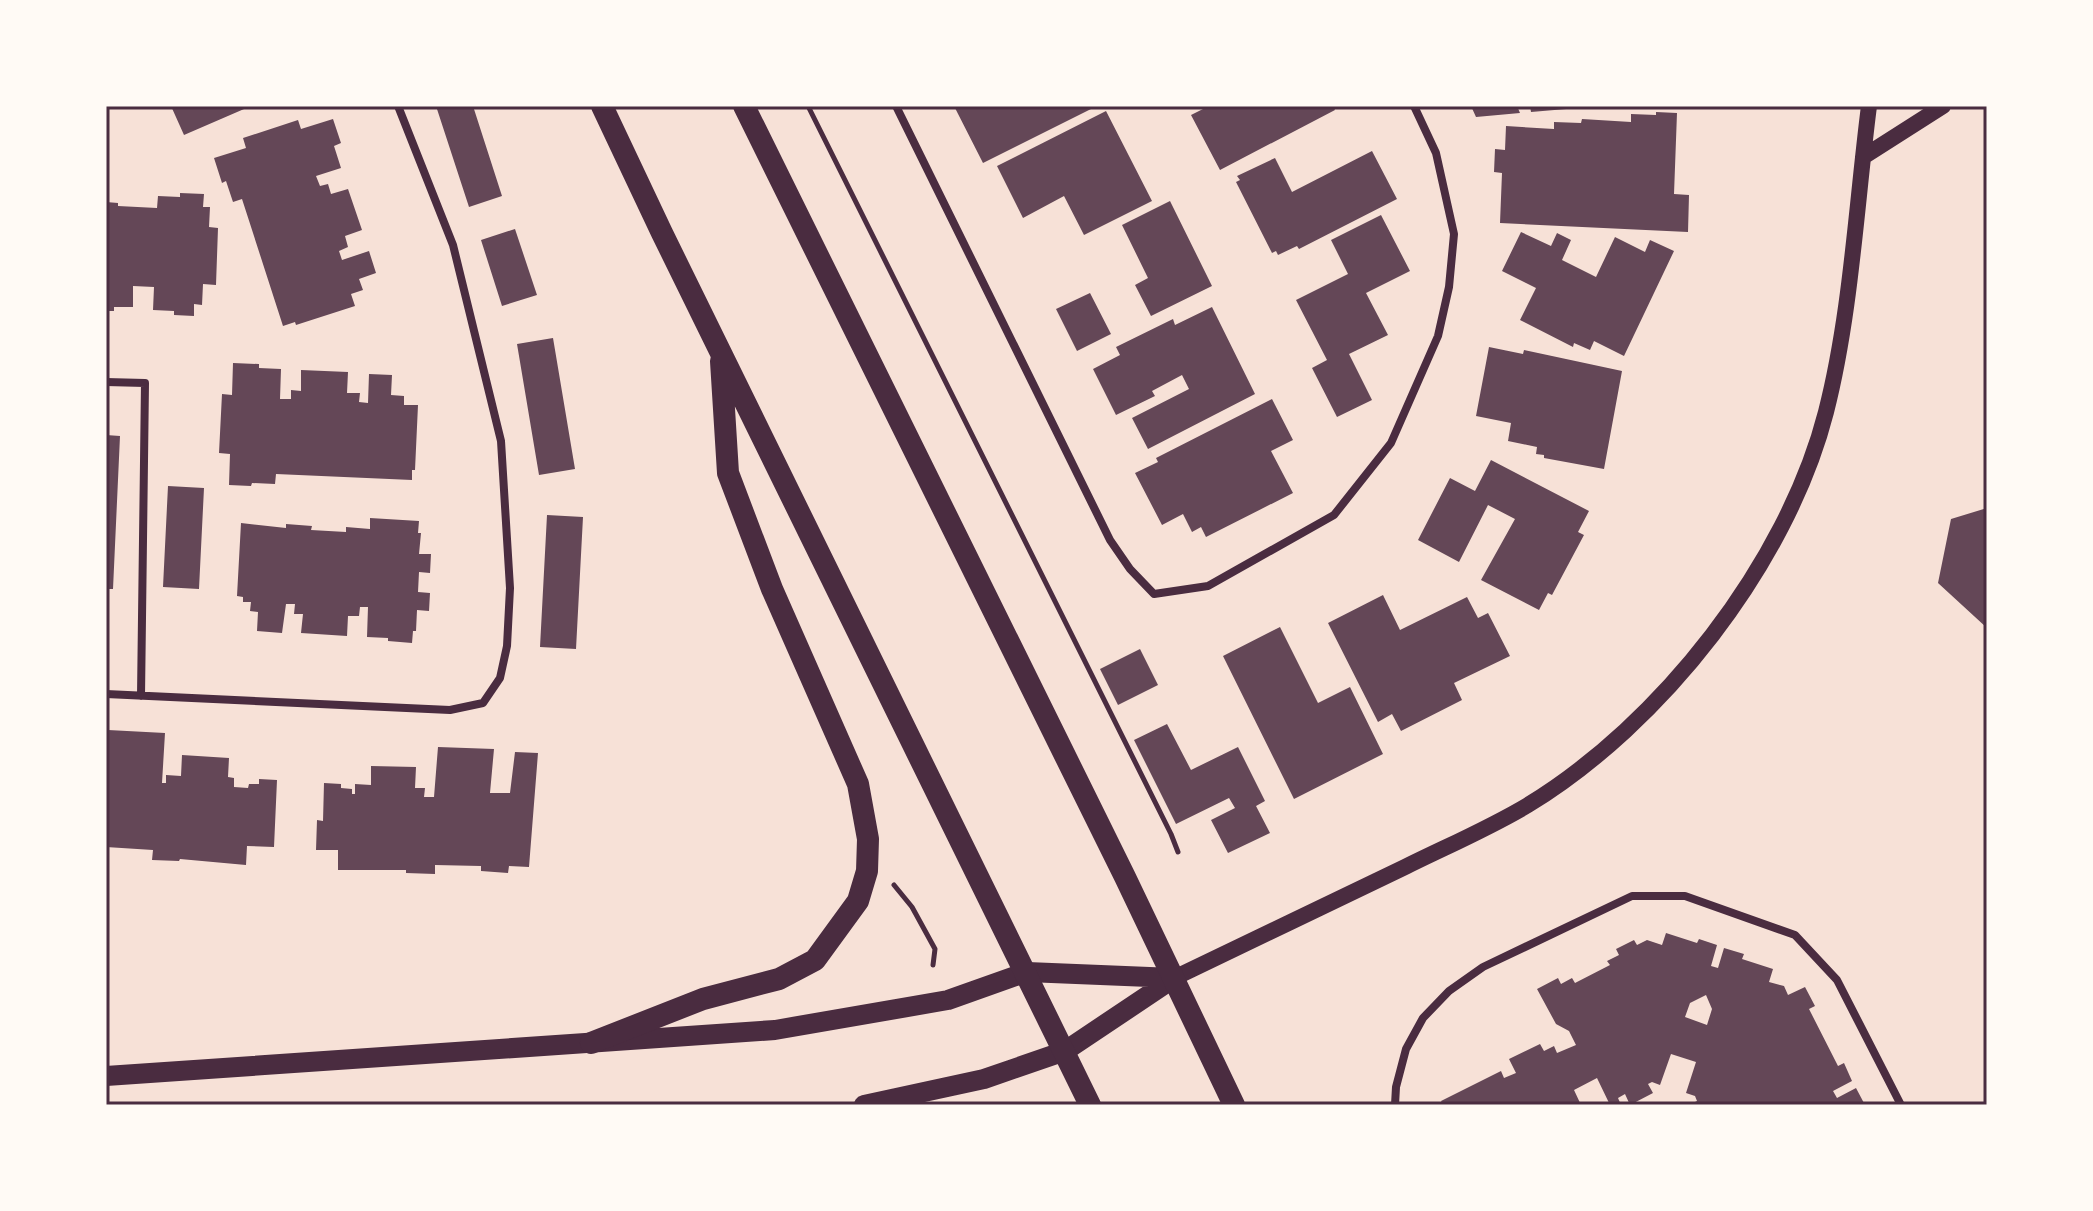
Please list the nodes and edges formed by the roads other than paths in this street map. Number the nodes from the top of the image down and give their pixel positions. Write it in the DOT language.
graph roads {
  1 [pos="398,106"];
  2 [pos="602,106"];
  3 [pos="744,106"];
  4 [pos="896,106"];
  5 [pos="1414,106"];
  6 [pos="1869,106"];
  7 [pos="1943,106"];
  8 [pos="1863,157"];
  9 [pos="721,352"];
  10 [pos="106,382"];
  11 [pos="106,694"];
  12 [pos="141,696"];
  13 [pos="1027,972"];
  14 [pos="1174,978"];
  15 [pos="591,1043"];
  16 [pos="1065,1051"];
  17 [pos="106,1076"];
  18 [pos="864,1105"];
  19 [pos="1090,1105"];
  20 [pos="1234,1105"];
  21 [pos="1395,1105"];
  22 [pos="1901,1105"];
  1 -- 12 [label="street"];
  2 -- 9 [label="highway"];
  3 -- 14 [label="highway"];
  4 -- 5 [label="street"];
  6 -- 8 [label="main road"];
  7 -- 8 [label="main road"];
  8 -- 14 [label="main road"];
  9 -- 13 [label="highway"];
  9 -- 15 [label="highway"];
  10 -- 12 [label="street"];
  11 -- 12 [label="street"];
  13 -- 14 [label="main road"];
  13 -- 15 [label="main road"];
  13 -- 16 [label="highway"];
  14 -- 16 [label="main road"];
  14 -- 20 [label="highway"];
  15 -- 17 [label="main road"];
  16 -- 18 [label="main road"];
  16 -- 19 [label="highway"];
  21 -- 22 [label="street"];
}
